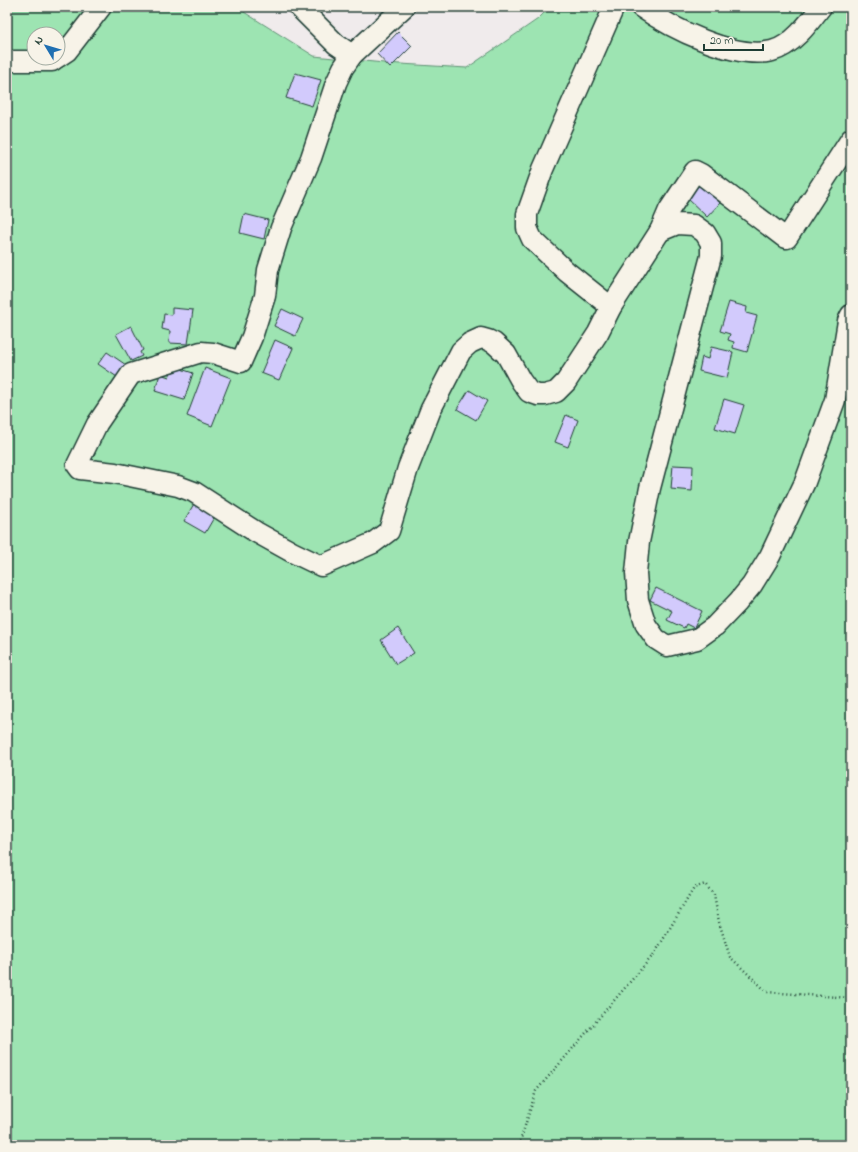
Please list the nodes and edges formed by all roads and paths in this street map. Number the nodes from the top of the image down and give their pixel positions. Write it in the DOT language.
graph roads {
  1 [pos="101,7"];
  2 [pos="299,7"];
  3 [pos="404,7"];
  4 [pos="614,7"];
  5 [pos="641,7"];
  6 [pos="821,7"];
  7 [pos="66,52"];
  8 [pos="352,55"];
  9 [pos="7,61"];
  10 [pos="26,61"];
  11 [pos="851,139"];
  12 [pos="660,231"];
  13 [pos="611,307"];
  14 [pos="851,316"];
  15 [pos="851,998"];
  16 [pos="519,1145"];
  1 -- 7 [label="street"];
  2 -- 8 [label="street"];
  3 -- 8 [label="street"];
  4 -- 13 [label="street"];
  5 -- 6 [label="street"];
  8 -- 13 [label="street"];
  9 -- 10 [label="street"];
  11 -- 12 [label="street"];
  12 -- 13 [label="street"];
  12 -- 14 [label="street"];
  15 -- 16 [label="path"];
}
